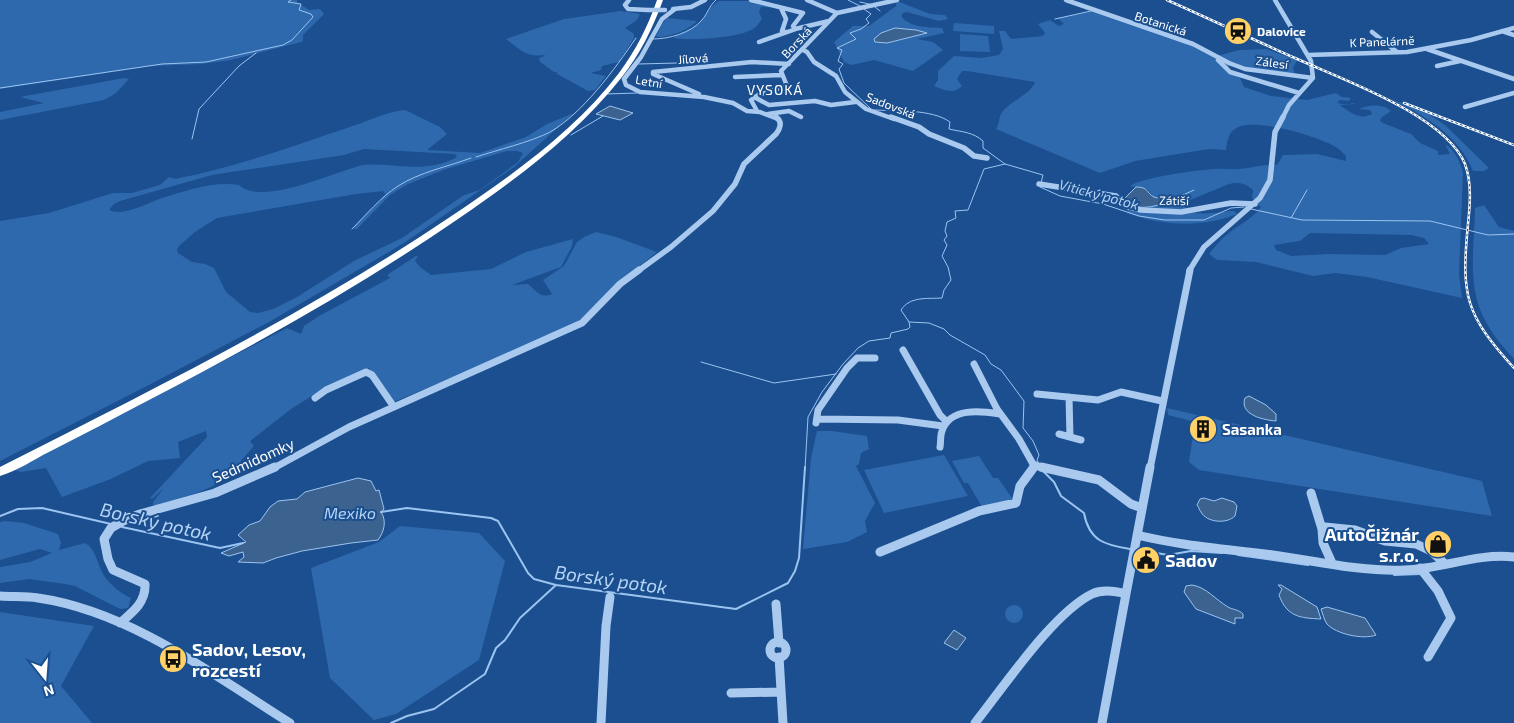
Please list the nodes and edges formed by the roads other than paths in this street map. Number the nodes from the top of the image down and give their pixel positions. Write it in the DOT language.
graph roads {
  1 [pos="629,0"];
  2 [pos="656,0"];
  3 [pos="660,0"];
  4 [pos="705,0"];
  5 [pos="751,0"];
  6 [pos="806,0"];
  7 [pos="896,0"];
  8 [pos="1066,0"];
  9 [pos="1275,0"];
  10 [pos="781,8"];
  11 [pos="676,9"];
  12 [pos="837,13"];
  13 [pos="829,22"];
  14 [pos="1514,28"];
  15 [pos="796,29"];
  16 [pos="1501,31"];
  17 [pos="786,32"];
  18 [pos="1372,32"];
  19 [pos="1514,35"];
  20 [pos="759,42"];
  21 [pos="1427,48"];
  22 [pos="803,50"];
  23 [pos="1397,52"];
  24 [pos="1212,54"];
  25 [pos="1308,55"];
  26 [pos="1461,61"];
  27 [pos="789,64"];
  28 [pos="1437,66"];
  29 [pos="1514,73"];
  30 [pos="782,75"];
  31 [pos="1505,76"];
  32 [pos="735,77"];
  33 [pos="1313,78"];
  34 [pos="1514,79"];
  35 [pos="1299,93"];
  36 [pos="1514,93"];
  37 [pos="700,96"];
  38 [pos="754,97"];
  39 [pos="855,102"];
  40 [pos="1465,107"];
  41 [pos="763,113"];
  42 [pos="801,117"];
  43 [pos="987,158"];
  44 [pos="1040,184"];
  45 [pos="1254,204"];
  46 [pos="903,350"];
  47 [pos="875,358"];
  48 [pos="974,364"];
  49 [pos="1037,394"];
  50 [pos="1069,397"];
  51 [pos="315,398"];
  52 [pos="1162,401"];
  53 [pos="394,407"];
  54 [pos="1000,414"];
  55 [pos="945,424"];
  56 [pos="1059,434"];
  57 [pos="1070,437"];
  58 [pos="1081,440"];
  59 [pos="940,447"];
  60 [pos="1036,465"];
  61 [pos="0,466"];
  62 [pos="0,472"];
  63 [pos="1311,492"];
  64 [pos="1142,508"];
  65 [pos="1322,529"];
  66 [pos="1137,535"];
  67 [pos="880,552"];
  68 [pos="1511,556"];
  69 [pos="1332,563"];
  70 [pos="1444,563"];
  71 [pos="1420,568"];
  72 [pos="1126,594"];
  73 [pos="0,596"];
  74 [pos="610,597"];
  75 [pos="776,604"];
  76 [pos="120,623"];
  77 [pos="1428,657"];
  78 [pos="780,692"];
  79 [pos="731,693"];
  80 [pos="290,723"];
  81 [pos="601,723"];
  82 [pos="784,723"];
  83 [pos="976,723"];
  84 [pos="1102,723"];
  1 -- 11 [label="street, bridge"];
  2 -- 61 [label="highway"];
  3 -- 62 [label="highway"];
  4 -- 11 [label="street"];
  5 -- 10 [label="street"];
  6 -- 12 [label="street, Borská"];
  7 -- 12 [label="street"];
  8 -- 24 [label="street, Botanická"];
  9 -- 25 [label="street"];
  10 -- 15 [label="street"];
  10 -- 17 [label="street"];
  11 -- 37 [label="street, Letní"];
  12 -- 13 [label="street, Borská"];
  13 -- 15 [label="street"];
  13 -- 22 [label="street, Borská"];
  14 -- 16 [label="street, K Panelárně"];
  15 -- 17 [label="street"];
  16 -- 19 [label="street"];
  16 -- 21 [label="street, K Panelárně"];
  17 -- 20 [label="street"];
  18 -- 23 [label="street"];
  21 -- 23 [label="street, K Panelárně"];
  21 -- 26 [label="street"];
  22 -- 27 [label="street, Borská"];
  22 -- 39 [label="street, Sadovská"];
  23 -- 25 [label="street, K Panelárně"];
  24 -- 33 [label="street, Zálesí"];
  24 -- 35 [label="street"];
  25 -- 33 [label="street"];
  26 -- 28 [label="street"];
  26 -- 31 [label="street"];
  27 -- 30 [label="street, Borská"];
  27 -- 37 [label="street, Jílová"];
  29 -- 31 [label="street"];
  30 -- 32 [label="street"];
  30 -- 38 [label="street, Borská"];
  31 -- 34 [label="street"];
  33 -- 35 [label="street"];
  35 -- 45 [label="street"];
  36 -- 40 [label="street"];
  37 -- 41 [label="street, Letní"];
  38 -- 39 [label="street"];
  38 -- 41 [label="street"];
  39 -- 43 [label="street, Sadovská"];
  41 -- 42 [label="street"];
  41 -- 53 [label="street, Sedmidomky"];
  44 -- 45 [label="street, Zátiší"];
  45 -- 52 [label="street"];
  46 -- 55 [label="street"];
  47 -- 55 [label="street"];
  48 -- 54 [label="street"];
  49 -- 50 [label="street"];
  50 -- 52 [label="street"];
  50 -- 57 [label="street"];
  51 -- 53 [label="street"];
  52 -- 64 [label="street"];
  53 -- 76 [label="street, Sedmidomky"];
  54 -- 55 [label="street"];
  54 -- 60 [label="street"];
  55 -- 59 [label="street"];
  56 -- 57 [label="street"];
  57 -- 58 [label="street"];
  60 -- 64 [label="street"];
  60 -- 67 [label="street"];
  63 -- 65 [label="street"];
  64 -- 66 [label="street"];
  65 -- 69 [label="street"];
  65 -- 70 [label="street"];
  66 -- 69 [label="street"];
  66 -- 72 [label="street"];
  68 -- 70 [label="street"];
  69 -- 71 [label="street"];
  70 -- 71 [label="street"];
  71 -- 77 [label="street"];
  72 -- 83 [label="street"];
  72 -- 84 [label="street"];
  73 -- 76 [label="street"];
  74 -- 81 [label="street"];
  75 -- 78 [label="street"];
  76 -- 80 [label="street"];
  78 -- 79 [label="street"];
  78 -- 82 [label="street"];
}
